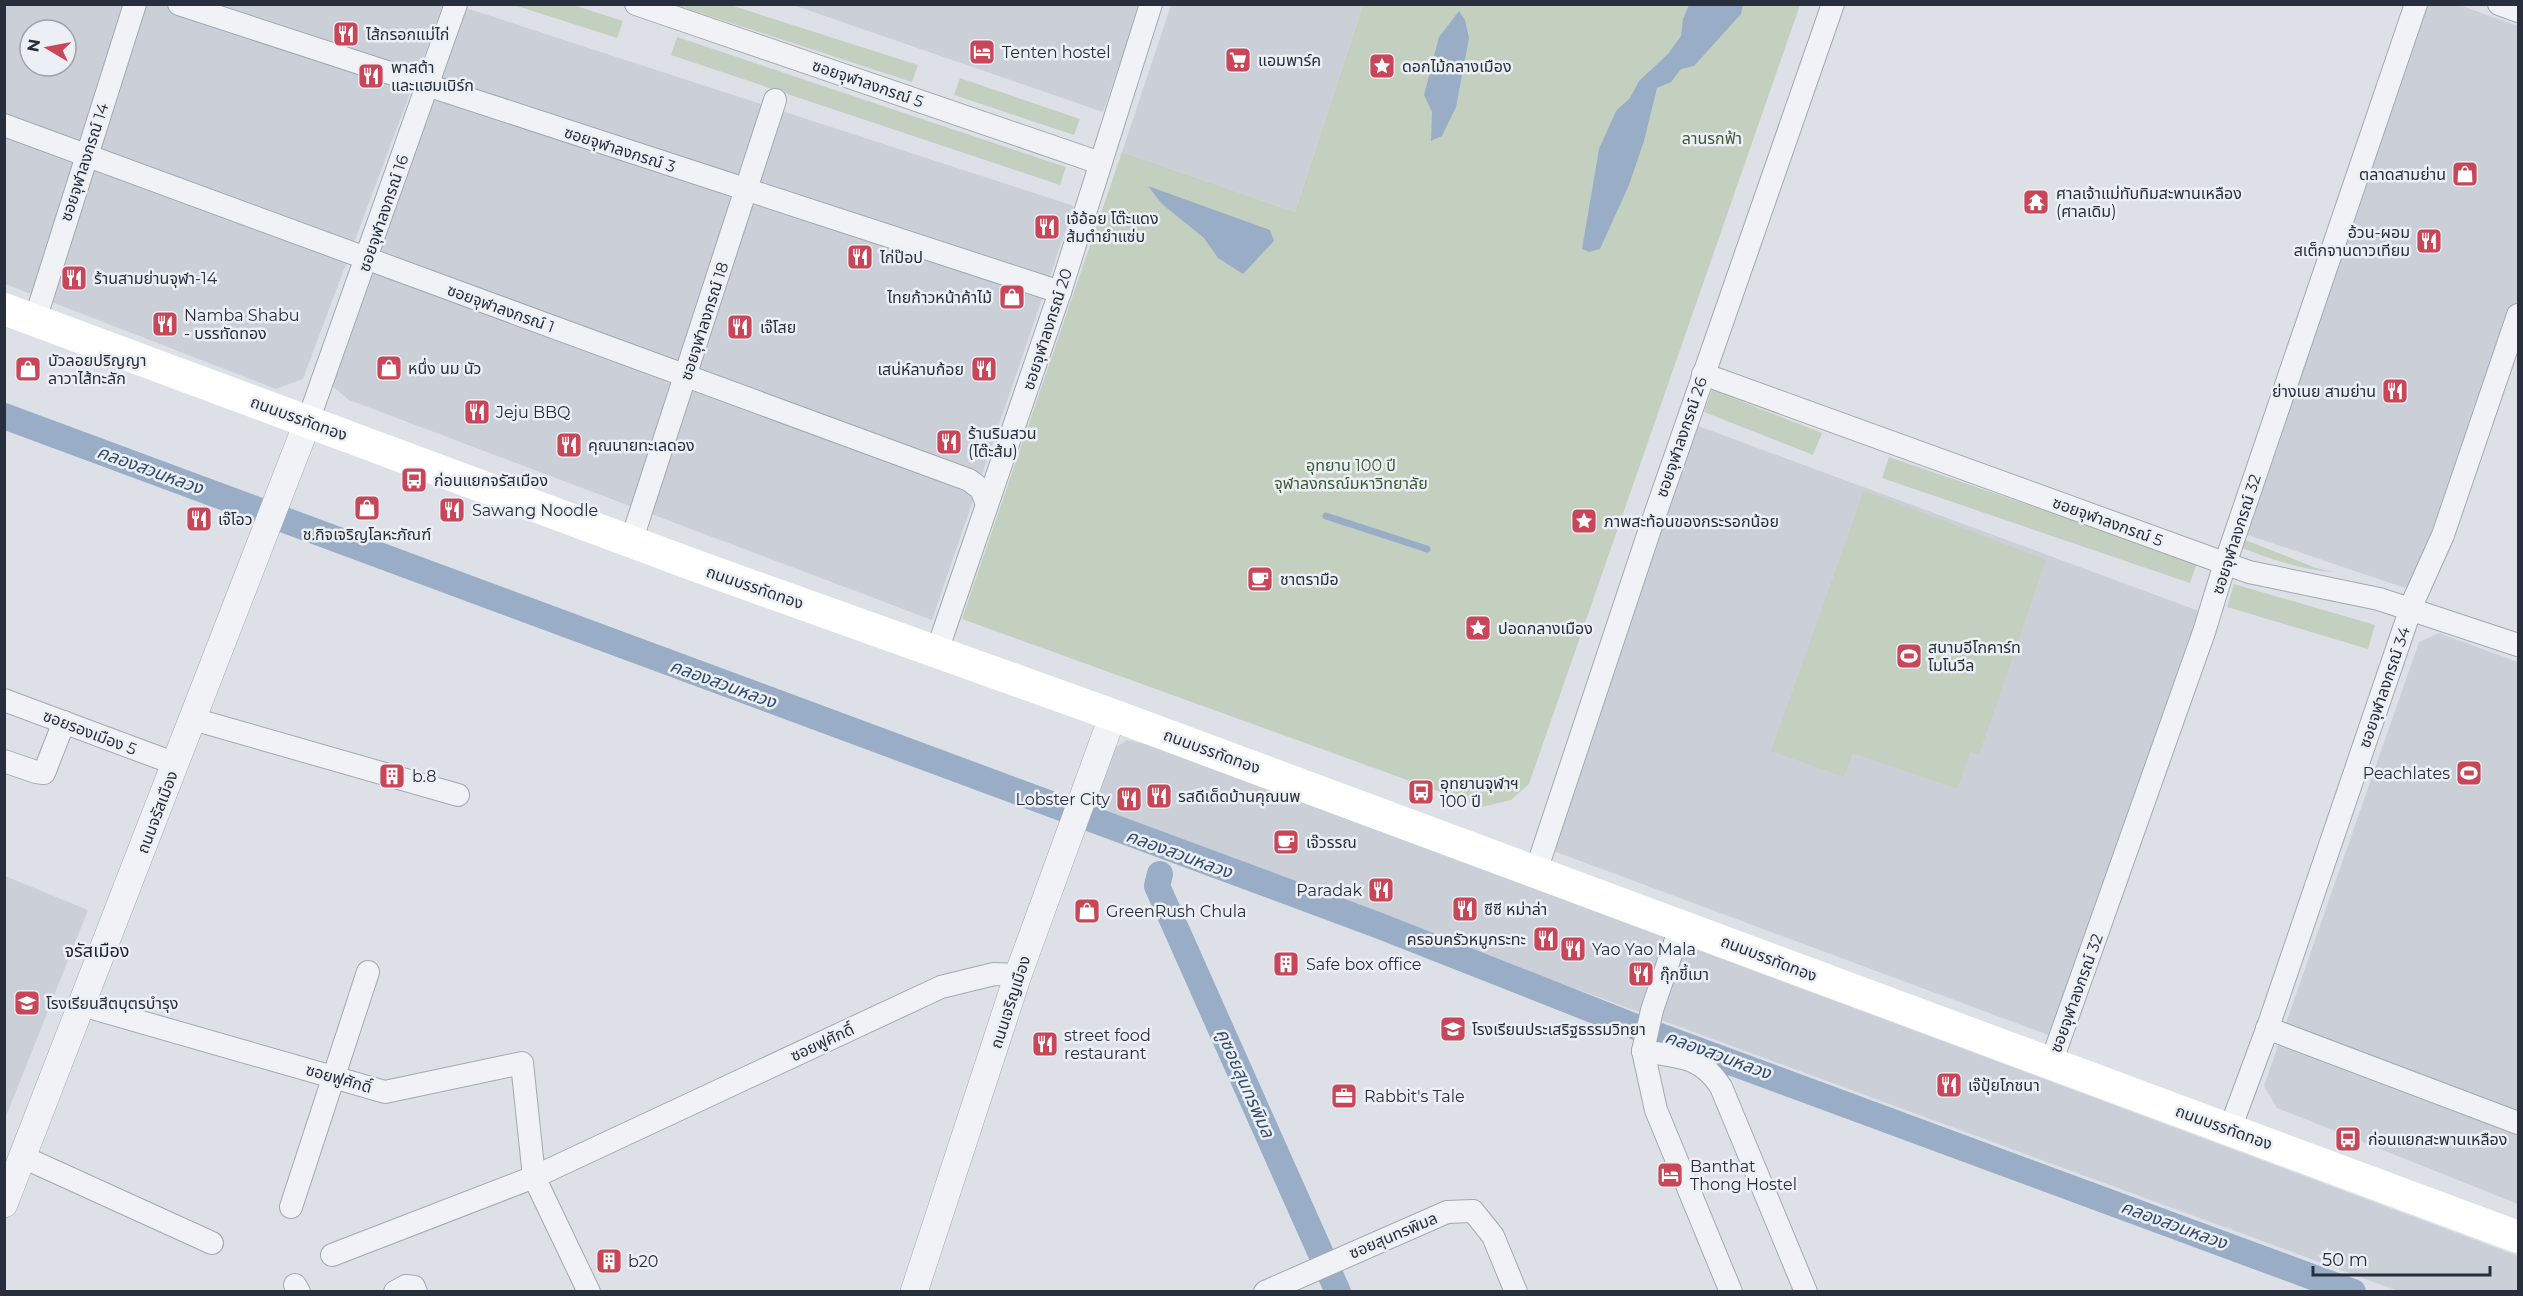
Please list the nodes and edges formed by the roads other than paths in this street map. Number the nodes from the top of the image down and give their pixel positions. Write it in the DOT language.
graph roads {
  1 [pos="135,4"];
  2 [pos="179,4"];
  3 [pos="456,4"];
  4 [pos="636,4"];
  5 [pos="1151,4"];
  6 [pos="1833,4"];
  7 [pos="2416,4"];
  8 [pos="2499,4"];
  9 [pos="2518,11"];
  10 [pos="428,86"];
  11 [pos="775,100"];
  12 [pos="4,124"];
  13 [pos="86,155"];
  14 [pos="1100,163"];
  15 [pos="747,190"];
  16 [pos="368,259"];
  17 [pos="1060,292"];
  18 [pos="4,309"];
  19 [pos="2518,315"];
  20 [pos="35,320"];
  21 [pos="1703,374"];
  22 [pos="686,376"];
  23 [pos="308,421"];
  24 [pos="987,504"];
  25 [pos="632,542"];
  26 [pos="2225,563"];
  27 [pos="2410,610"];
  28 [pos="2518,645"];
  29 [pos="937,651"];
  30 [pos="4,700"];
  31 [pos="1113,715"];
  32 [pos="193,719"];
  33 [pos="64,722"];
  34 [pos="4,761"];
  35 [pos="176,764"];
  36 [pos="458,795"];
  37 [pos="1536,871"];
  38 [pos="1681,925"];
  39 [pos="368,972"];
  40 [pos="1018,975"];
  41 [pos="82,1005"];
  42 [pos="2267,1028"];
  43 [pos="1644,1044"];
  44 [pos="2051,1063"];
  45 [pos="332,1076"];
  46 [pos="2518,1123"];
  47 [pos="2230,1129"];
  48 [pos="23,1157"];
  49 [pos="534,1177"];
  50 [pos="4,1204"];
  51 [pos="291,1207"];
  52 [pos="2518,1237"];
  53 [pos="212,1243"];
  54 [pos="332,1255"];
  55 [pos="395,1292"];
  56 [pos="416,1292"];
  57 [pos="589,1292"];
  58 [pos="914,1292"];
  59 [pos="1265,1292"];
  60 [pos="1516,1292"];
  61 [pos="1731,1292"];
  62 [pos="1806,1292"];
  1 -- 13 [label="street, ซอยจุฬาลงกรณ์ 14"];
  2 -- 10 [label="street, ซอยจุฬาลงกรณ์ 3"];
  3 -- 10 [label="street, ซอยจุฬาลงกรณ์ 16"];
  4 -- 14 [label="street, ซอยจุฬาลงกรณ์ 5"];
  5 -- 14 [label="street, ซอยจุฬาลงกรณ์ 20"];
  6 -- 21 [label="street, ซอยจุฬาลงกรณ์ 26"];
  7 -- 26 [label="street, ซอยจุฬาลงกรณ์ 32"];
  8 -- 9 [label="street"];
  10 -- 15 [label="street, ซอยจุฬาลงกรณ์ 3"];
  10 -- 16 [label="street, ซอยจุฬาลงกรณ์ 16"];
  11 -- 15 [label="street, ซอยจุฬาลงกรณ์ 18"];
  12 -- 13 [label="street, ซอยจุฬาลงกรณ์ 1"];
  13 -- 16 [label="street, ซอยจุฬาลงกรณ์ 1"];
  13 -- 20 [label="street, ซอยจุฬาลงกรณ์ 14"];
  14 -- 17 [label="street, ซอยจุฬาลงกรณ์ 20"];
  15 -- 17 [label="street, ซอยจุฬาลงกรณ์ 3"];
  15 -- 22 [label="street, ซอยจุฬาลงกรณ์ 18"];
  16 -- 22 [label="street, ซอยจุฬาลงกรณ์ 1"];
  16 -- 23 [label="street, ซอยจุฬาลงกรณ์ 16"];
  17 -- 24 [label="street, ซอยจุฬาลงกรณ์ 20"];
  18 -- 20 [label="main road, ถนนบรรทัดทอง"];
  19 -- 27 [label="street, ซอยจุฬาลงกรณ์ 34"];
  20 -- 23 [label="main road, ถนนบรรทัดทอง"];
  21 -- 26 [label="street, ซอยจุฬาลงกรณ์ 5"];
  21 -- 37 [label="street, ซอยจุฬาลงกรณ์ 26"];
  22 -- 24 [label="street, ซอยจุฬาลงกรณ์ 1"];
  22 -- 25 [label="street, ซอยจุฬาลงกรณ์ 18"];
  23 -- 25 [label="main road, ถนนบรรทัดทอง"];
  23 -- 32 [label="street, ถนนจรัสเมือง"];
  24 -- 29 [label="street, ซอยจุฬาลงกรณ์ 20"];
  25 -- 29 [label="main road, ถนนบรรทัดทอง"];
  26 -- 27 [label="street, ซอยจุฬาลงกรณ์ 5"];
  26 -- 44 [label="street, ซอยจุฬาลงกรณ์ 32"];
  27 -- 28 [label="street, ซอยจุฬาลงกรณ์ 5"];
  27 -- 42 [label="street, ซอยจุฬาลงกรณ์ 34"];
  29 -- 31 [label="main road, ถนนบรรทัดทอง"];
  30 -- 33 [label="street, ซอยรองเมือง 5"];
  31 -- 37 [label="main road, ถนนบรรทัดทอง"];
  31 -- 40 [label="street, ถนนเจริญเมือง"];
  32 -- 35 [label="street, ถนนจรัสเมือง"];
  32 -- 36 [label="street"];
  33 -- 34 [label="street"];
  33 -- 35 [label="street, ซอยรองเมือง 5"];
  35 -- 41 [label="street, ถนนจรัสเมือง"];
  37 -- 38 [label="main road, ถนนบรรทัดทอง"];
  38 -- 43 [label="street"];
  38 -- 44 [label="main road, ถนนบรรทัดทอง"];
  39 -- 45 [label="street"];
  40 -- 49 [label="street, ซอยฟูศักดิ์"];
  40 -- 58 [label="street, ถนนเจริญเมือง"];
  41 -- 45 [label="street, ซอยฟูศักดิ์"];
  41 -- 48 [label="street, ถนนจรัสเมือง"];
  42 -- 46 [label="street"];
  42 -- 47 [label="street, ซอยจุฬาลงกรณ์ 34"];
  43 -- 61 [label="street"];
  43 -- 62 [label="street"];
  44 -- 47 [label="main road, ถนนบรรทัดทอง"];
  45 -- 49 [label="street, ซอยฟูศักดิ์"];
  45 -- 51 [label="street"];
  47 -- 52 [label="main road, ถนนบรรทัดทอง"];
  48 -- 50 [label="street, ถนนจรัสเมือง"];
  48 -- 53 [label="street"];
  49 -- 54 [label="street, ซอยฟูศักดิ์"];
  49 -- 57 [label="street"];
  55 -- 56 [label="street"];
  59 -- 60 [label="street, ซอยสุนทรพิมล"];
}
